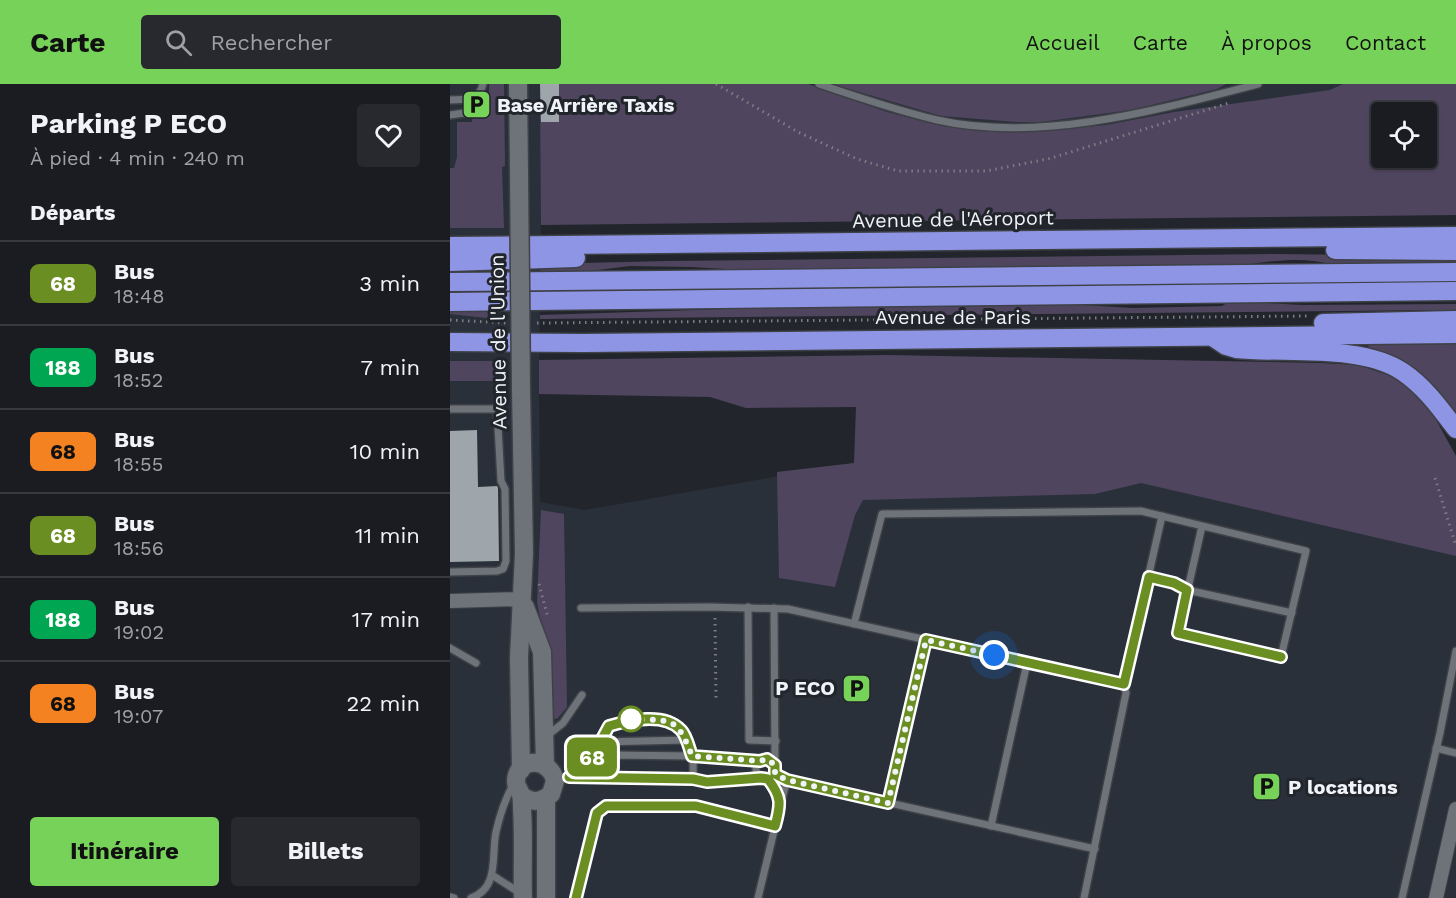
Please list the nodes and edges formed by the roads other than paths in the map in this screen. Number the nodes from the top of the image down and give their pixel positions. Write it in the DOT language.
graph roads {
  1 [pos="483,84"];
  2 [pos="518,84"];
  3 [pos="819,84"];
  4 [pos="1257,84"];
  5 [pos="478,96"];
  6 [pos="450,100"];
  7 [pos="450,115"];
  8 [pos="1456,236"];
  9 [pos="1206,239"];
  10 [pos="646,245"];
  11 [pos="450,246"];
  12 [pos="1456,251"];
  13 [pos="450,262"];
  14 [pos="1456,272"];
  15 [pos="450,282"];
  16 [pos="1456,291"];
  17 [pos="450,302"];
  18 [pos="1456,320"];
  19 [pos="450,330"];
  20 [pos="1456,334"];
  21 [pos="1213,337"];
  22 [pos="450,342"];
  23 [pos="609,343"];
  24 [pos="450,409"];
  25 [pos="1456,429"];
  26 [pos="1162,516"];
  27 [pos="1202,526"];
  28 [pos="450,572"];
  29 [pos="1149,577"];
  30 [pos="1187,590"];
  31 [pos="523,599"];
  32 [pos="450,601"];
  33 [pos="748,607"];
  34 [pos="581,608"];
  35 [pos="774,608"];
  36 [pos="1292,613"];
  37 [pos="854,624"];
  38 [pos="926,640"];
  39 [pos="450,648"];
  40 [pos="1456,651"];
  41 [pos="477,663"];
  42 [pos="1027,663"];
  43 [pos="1124,684"];
  44 [pos="582,695"];
  45 [pos="543,739"];
  46 [pos="686,740"];
  47 [pos="776,741"];
  48 [pos="600,742"];
  49 [pos="1436,748"];
  50 [pos="1456,753"];
  51 [pos="692,756"];
  52 [pos="760,761"];
  53 [pos="589,763"];
  54 [pos="545,765"];
  55 [pos="775,765"];
  56 [pos="519,773"];
  57 [pos="775,774"];
  58 [pos="562,779"];
  59 [pos="693,779"];
  60 [pos="764,779"];
  61 [pos="787,780"];
  62 [pos="521,795"];
  63 [pos="546,798"];
  64 [pos="888,803"];
  65 [pos="780,806"];
  66 [pos="1456,809"];
  67 [pos="775,826"];
  68 [pos="991,826"];
  69 [pos="1095,849"];
  70 [pos="492,874"];
  71 [pos="523,896"];
  72 [pos="471,898"];
  73 [pos="546,898"];
  74 [pos="576,898"];
  75 [pos="758,898"];
  76 [pos="1084,898"];
  77 [pos="1402,898"];
  78 [pos="1436,898"];
  1 -- 5 [label="lane"];
  2 -- 31 [label="street, Avenue de l'Union, bridge"];
  3 -- 4 [label="lane"];
  5 -- 6 [label="lane"];
  5 -- 7 [label="lane"];
  8 -- 9 [label="highway, Avenue de l'Aéroport"];
  9 -- 10 [label="highway, Avenue de l'Aéroport"];
  9 -- 12 [label="highway"];
  10 -- 11 [label="highway, Avenue de l'Aéroport"];
  10 -- 13 [label="highway"];
  14 -- 15 [label="highway"];
  16 -- 17 [label="highway"];
  18 -- 21 [label="highway"];
  19 -- 23 [label="highway"];
  20 -- 21 [label="highway, Avenue de Paris"];
  21 -- 23 [label="highway, Avenue de Paris"];
  21 -- 25 [label="highway"];
  22 -- 23 [label="highway, Avenue de Paris"];
  24 -- 28 [label="lane"];
  26 -- 27 [label="lane"];
  26 -- 29 [label="lane"];
  26 -- 37 [label="lane"];
  27 -- 30 [label="lane"];
  27 -- 36 [label="lane"];
  29 -- 30 [label="lane"];
  29 -- 43 [label="lane"];
  30 -- 36 [label="lane"];
  30 -- 36 [label="lane"];
  31 -- 32 [label="street"];
  31 -- 45 [label="street, Avenue de l'Union"];
  31 -- 56 [label="street, Avenue de l'Union"];
  33 -- 34 [label="lane"];
  33 -- 35 [label="lane"];
  33 -- 47 [label="lane"];
  35 -- 37 [label="lane"];
  35 -- 47 [label="lane"];
  37 -- 38 [label="lane"];
  38 -- 42 [label="lane"];
  38 -- 64 [label="lane"];
  39 -- 41 [label="lane"];
  40 -- 49 [label="lane"];
  42 -- 43 [label="lane"];
  42 -- 68 [label="lane"];
  43 -- 69 [label="lane"];
  44 -- 45 [label="lane"];
  45 -- 54 [label="street, Avenue de l'Union"];
  46 -- 48 [label="lane"];
  46 -- 48 [label="lane"];
  46 -- 51 [label="lane"];
  47 -- 55 [label="lane"];
  48 -- 53 [label="lane"];
  49 -- 50 [label="lane"];
  49 -- 77 [label="lane"];
  51 -- 52 [label="lane"];
  51 -- 53 [label="lane"];
  51 -- 59 [label="lane"];
  52 -- 55 [label="lane"];
  52 -- 60 [label="lane"];
  53 -- 58 [label="lane"];
  54 -- 56 [label="street"];
  54 -- 58 [label="street, Avenue de l'Union"];
  55 -- 57 [label="lane"];
  56 -- 62 [label="street, Avenue de l'Union"];
  56 -- 70 [label="lane"];
  57 -- 60 [label="lane"];
  57 -- 61 [label="lane"];
  58 -- 59 [label="lane"];
  58 -- 63 [label="street"];
  59 -- 60 [label="lane"];
  60 -- 65 [label="lane"];
  61 -- 64 [label="lane"];
  61 -- 65 [label="lane"];
  62 -- 63 [label="street"];
  62 -- 71 [label="street, Avenue de l'Union"];
  63 -- 73 [label="street"];
  64 -- 68 [label="lane"];
  65 -- 67 [label="lane"];
  66 -- 78 [label="street"];
  67 -- 74 [label="lane"];
  67 -- 75 [label="lane"];
  68 -- 69 [label="lane"];
  69 -- 76 [label="lane"];
  70 -- 71 [label="lane"];
  70 -- 72 [label="lane"];
}
